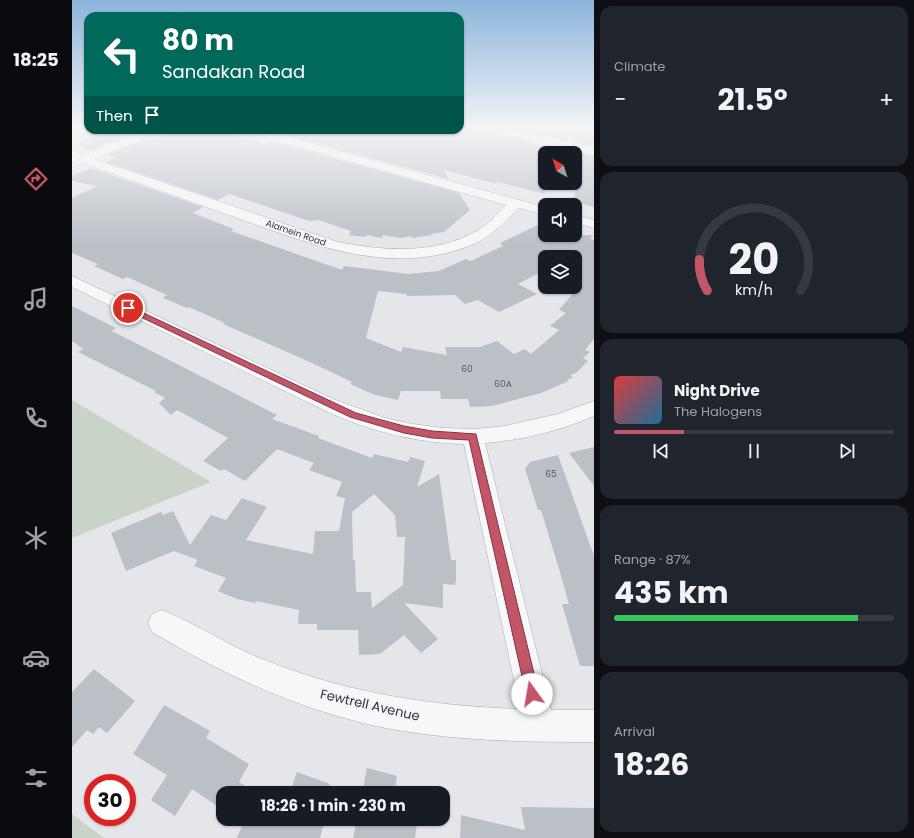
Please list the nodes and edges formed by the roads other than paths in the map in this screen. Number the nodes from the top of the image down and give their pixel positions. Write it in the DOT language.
graph roads {
  1 [pos="97,166"];
  2 [pos="381,166"];
  3 [pos="516,203"];
  4 [pos="538,209"];
  5 [pos="582,221"];
  6 [pos="594,224"];
  7 [pos="72,281"];
  8 [pos="594,408"];
  9 [pos="473,437"];
  10 [pos="162,623"];
  11 [pos="539,725"];
  12 [pos="594,726"];
  1 -- 3 [label="street, Alamein Road"];
  2 -- 3 [label="street"];
  3 -- 4 [label="street"];
  5 -- 6 [label="street"];
  7 -- 9 [label="street"];
  8 -- 9 [label="street"];
  9 -- 11 [label="street"];
  10 -- 11 [label="street, Fewtrell Avenue"];
  11 -- 12 [label="street, Fewtrell Avenue"];
}
